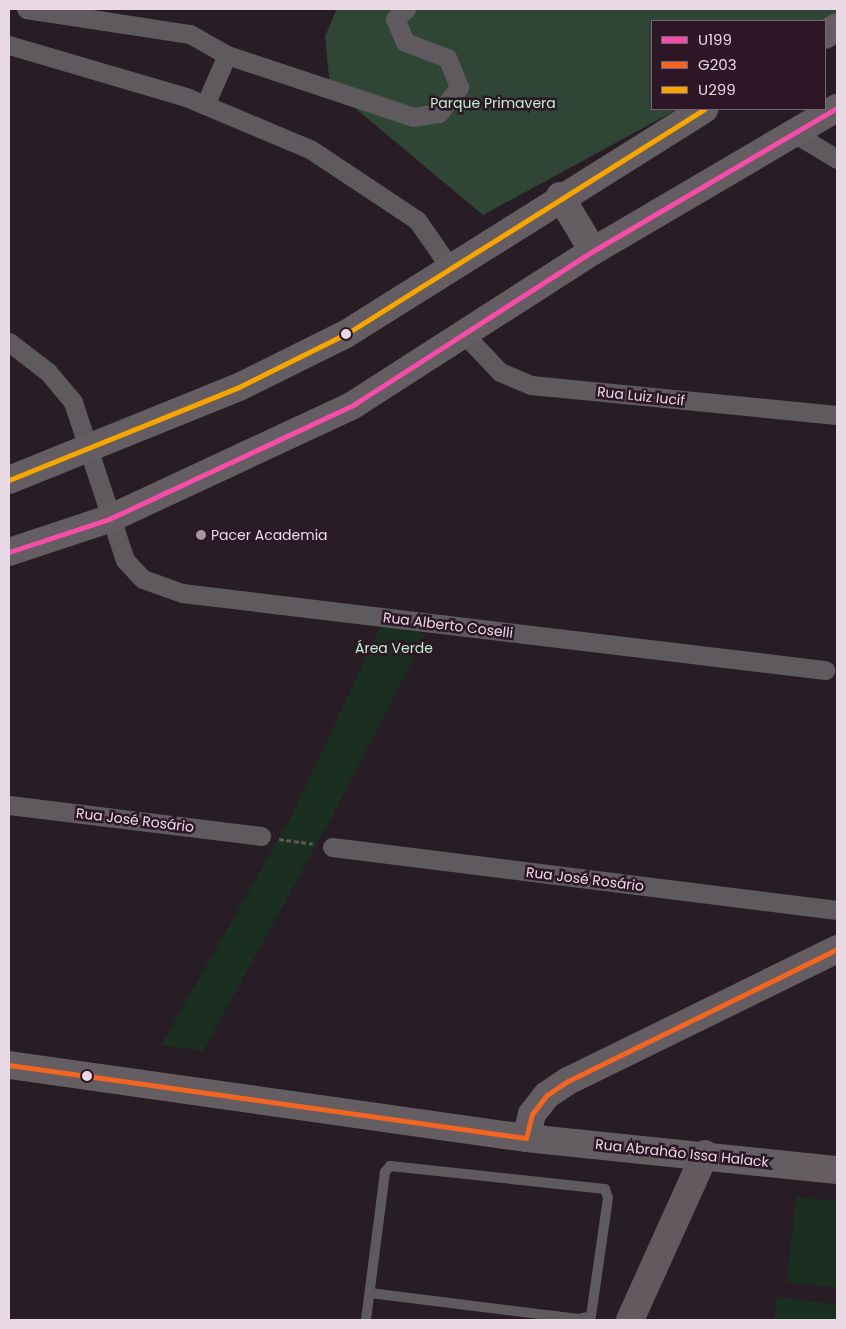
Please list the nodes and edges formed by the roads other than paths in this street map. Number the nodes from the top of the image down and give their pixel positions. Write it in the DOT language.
graph roads {
  1 [pos="26,9"];
  2 [pos="406,9"];
  3 [pos="837,27"];
  4 [pos="826,34"];
  5 [pos="9,45"];
  6 [pos="227,55"];
  7 [pos="205,105"];
  8 [pos="837,108"];
  9 [pos="702,110"];
  10 [pos="794,133"];
  11 [pos="837,159"];
  12 [pos="560,196"];
  13 [pos="593,251"];
  14 [pos="449,266"];
  15 [pos="464,334"];
  16 [pos="9,342"];
  17 [pos="837,415"];
  18 [pos="89,449"];
  19 [pos="9,480"];
  20 [pos="109,519"];
  21 [pos="9,552"];
  22 [pos="825,670"];
  23 [pos="9,805"];
  24 [pos="261,836"];
  25 [pos="332,847"];
  26 [pos="837,910"];
  27 [pos="837,949"];
  28 [pos="9,1065"];
  29 [pos="526,1138"];
  30 [pos="705,1154"];
  31 [pos="837,1170"];
  32 [pos="370,1293"];
  33 [pos="546,1318"];
  34 [pos="366,1320"];
  35 [pos="630,1320"];
  1 -- 6 [label="street"];
  2 -- 6 [label="street"];
  3 -- 4 [label="main road"];
  5 -- 7 [label="street"];
  6 -- 7 [label="street"];
  7 -- 14 [label="street"];
  8 -- 10 [label="main road"];
  9 -- 12 [label="main road"];
  10 -- 11 [label="street"];
  10 -- 13 [label="main road"];
  12 -- 13 [label="main road"];
  12 -- 14 [label="main road"];
  13 -- 15 [label="main road"];
  14 -- 18 [label="main road"];
  15 -- 17 [label="street, Rua Luiz Iucif"];
  15 -- 20 [label="main road"];
  16 -- 18 [label="street, Rua Alberto Coselli"];
  18 -- 19 [label="main road"];
  18 -- 20 [label="street, Rua Alberto Coselli"];
  20 -- 21 [label="main road"];
  20 -- 22 [label="street, Rua Alberto Coselli"];
  23 -- 24 [label="street, Rua José Rosário"];
  25 -- 26 [label="street, Rua José Rosário"];
  27 -- 29 [label="main road"];
  28 -- 29 [label="main road, Rua Abrahão Issa Halack"];
  29 -- 30 [label="main road, Rua Abrahão Issa Halack"];
  30 -- 31 [label="main road, Rua Abrahão Issa Halack"];
  30 -- 35 [label="main road"];
  32 -- 33 [label="lane"];
  32 -- 33 [label="lane"];
  32 -- 34 [label="lane"];
}
